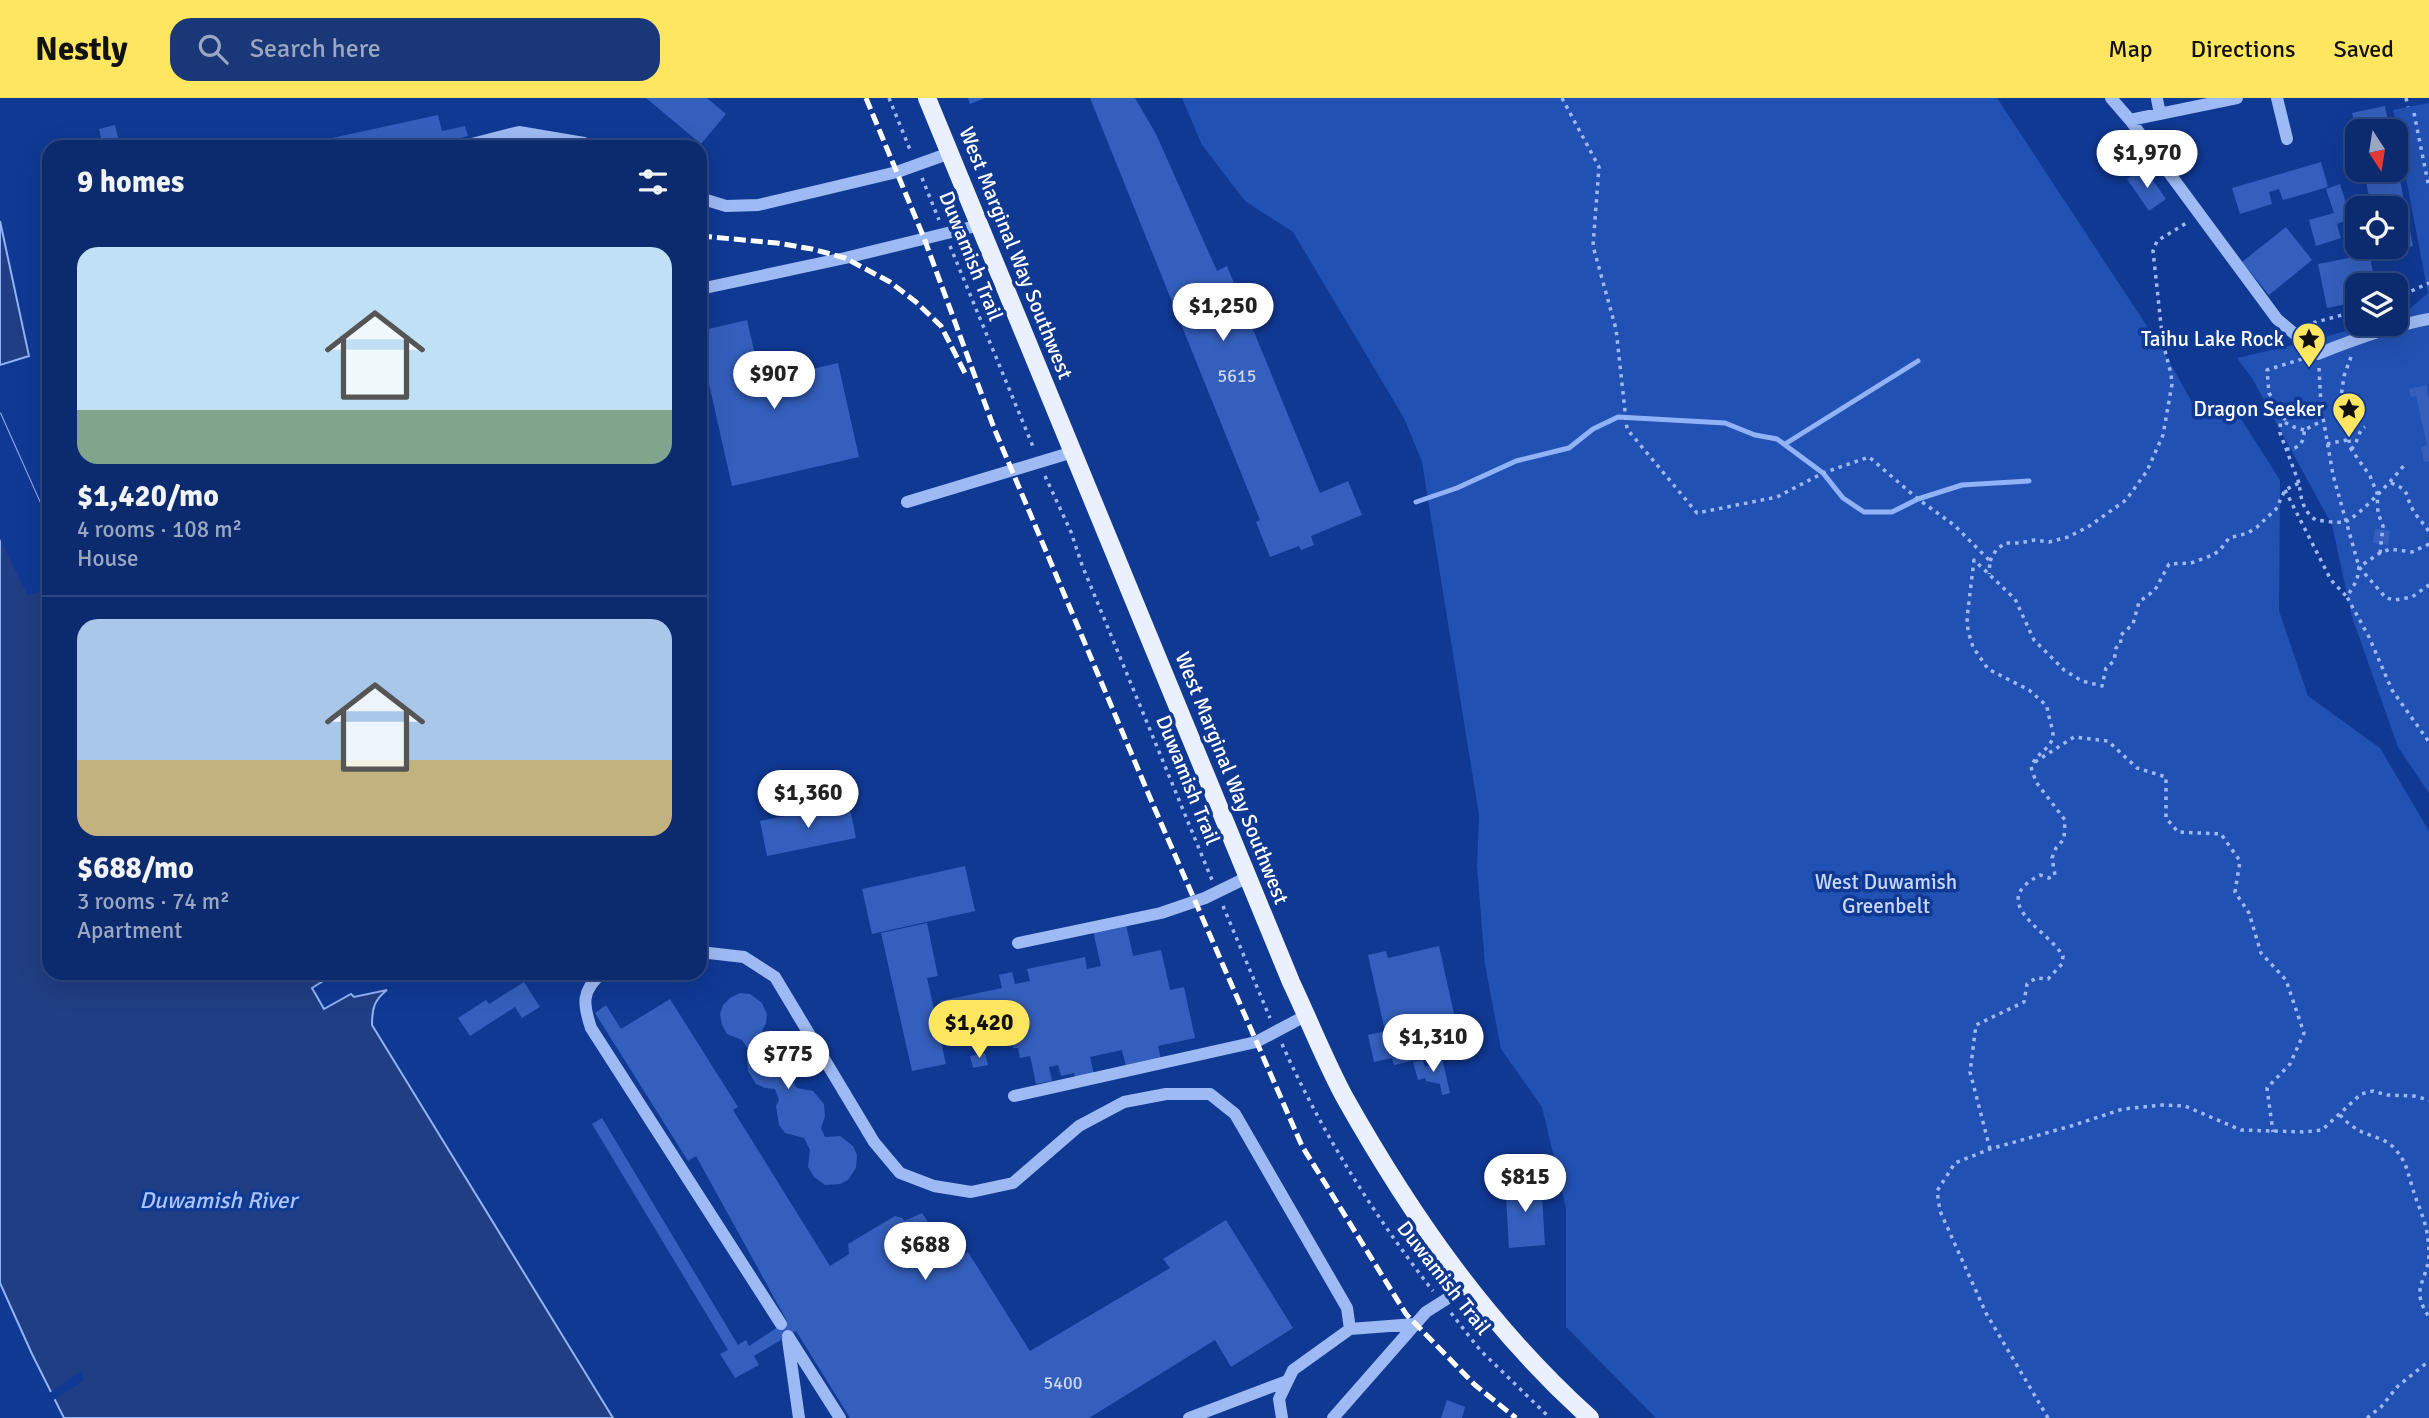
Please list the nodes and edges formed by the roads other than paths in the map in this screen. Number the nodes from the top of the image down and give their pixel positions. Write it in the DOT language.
graph roads {
  1 [pos="927,98"];
  2 [pos="2111,98"];
  3 [pos="2237,98"];
  4 [pos="2277,98"];
  5 [pos="2157,99"];
  6 [pos="2213,100"];
  7 [pos="2160,114"];
  8 [pos="2130,120"];
  9 [pos="2287,139"];
  10 [pos="488,140"];
  11 [pos="566,140"];
  12 [pos="950,153"];
  13 [pos="707,200"];
  14 [pos="980,225"];
  15 [pos="707,288"];
  16 [pos="2429,319"];
  17 [pos="1073,452"];
  18 [pos="907,502"];
  19 [pos="1248,877"];
  20 [pos="1018,943"];
  21 [pos="707,953"];
  22 [pos="594,980"];
  23 [pos="1307,1016"];
  24 [pos="1014,1096"];
  25 [pos="1467,1286"];
  26 [pos="781,1324"];
  27 [pos="1415,1324"];
  28 [pos="1350,1329"];
  29 [pos="1287,1381"];
  30 [pos="799,1418"];
  31 [pos="840,1418"];
  32 [pos="1189,1418"];
  33 [pos="1282,1418"];
  34 [pos="1333,1418"];
  35 [pos="1590,1418"];
  1 -- 12 [label="main road, West Marginal Way Southwest"];
  2 -- 8 [label="lane"];
  3 -- 6 [label="lane"];
  4 -- 9 [label="lane"];
  5 -- 7 [label="lane"];
  6 -- 7 [label="lane"];
  7 -- 8 [label="lane"];
  8 -- 16 [label="lane"];
  10 -- 11 [label="lane"];
  12 -- 13 [label="lane"];
  12 -- 14 [label="main road, West Marginal Way Southwest"];
  14 -- 15 [label="lane"];
  14 -- 17 [label="main road, West Marginal Way Southwest"];
  17 -- 18 [label="lane"];
  17 -- 19 [label="main road, West Marginal Way Southwest"];
  19 -- 20 [label="lane"];
  19 -- 23 [label="main road, West Marginal Way Southwest"];
  21 -- 28 [label="lane"];
  22 -- 26 [label="lane"];
  23 -- 24 [label="lane"];
  23 -- 25 [label="main road, West Marginal Way Southwest"];
  25 -- 27 [label="lane"];
  25 -- 35 [label="main road, West Marginal Way Southwest"];
  27 -- 28 [label="lane"];
  27 -- 34 [label="lane"];
  28 -- 29 [label="lane"];
  29 -- 32 [label="lane"];
  29 -- 33 [label="lane"];
  30 -- 31 [label="lane"];
}
